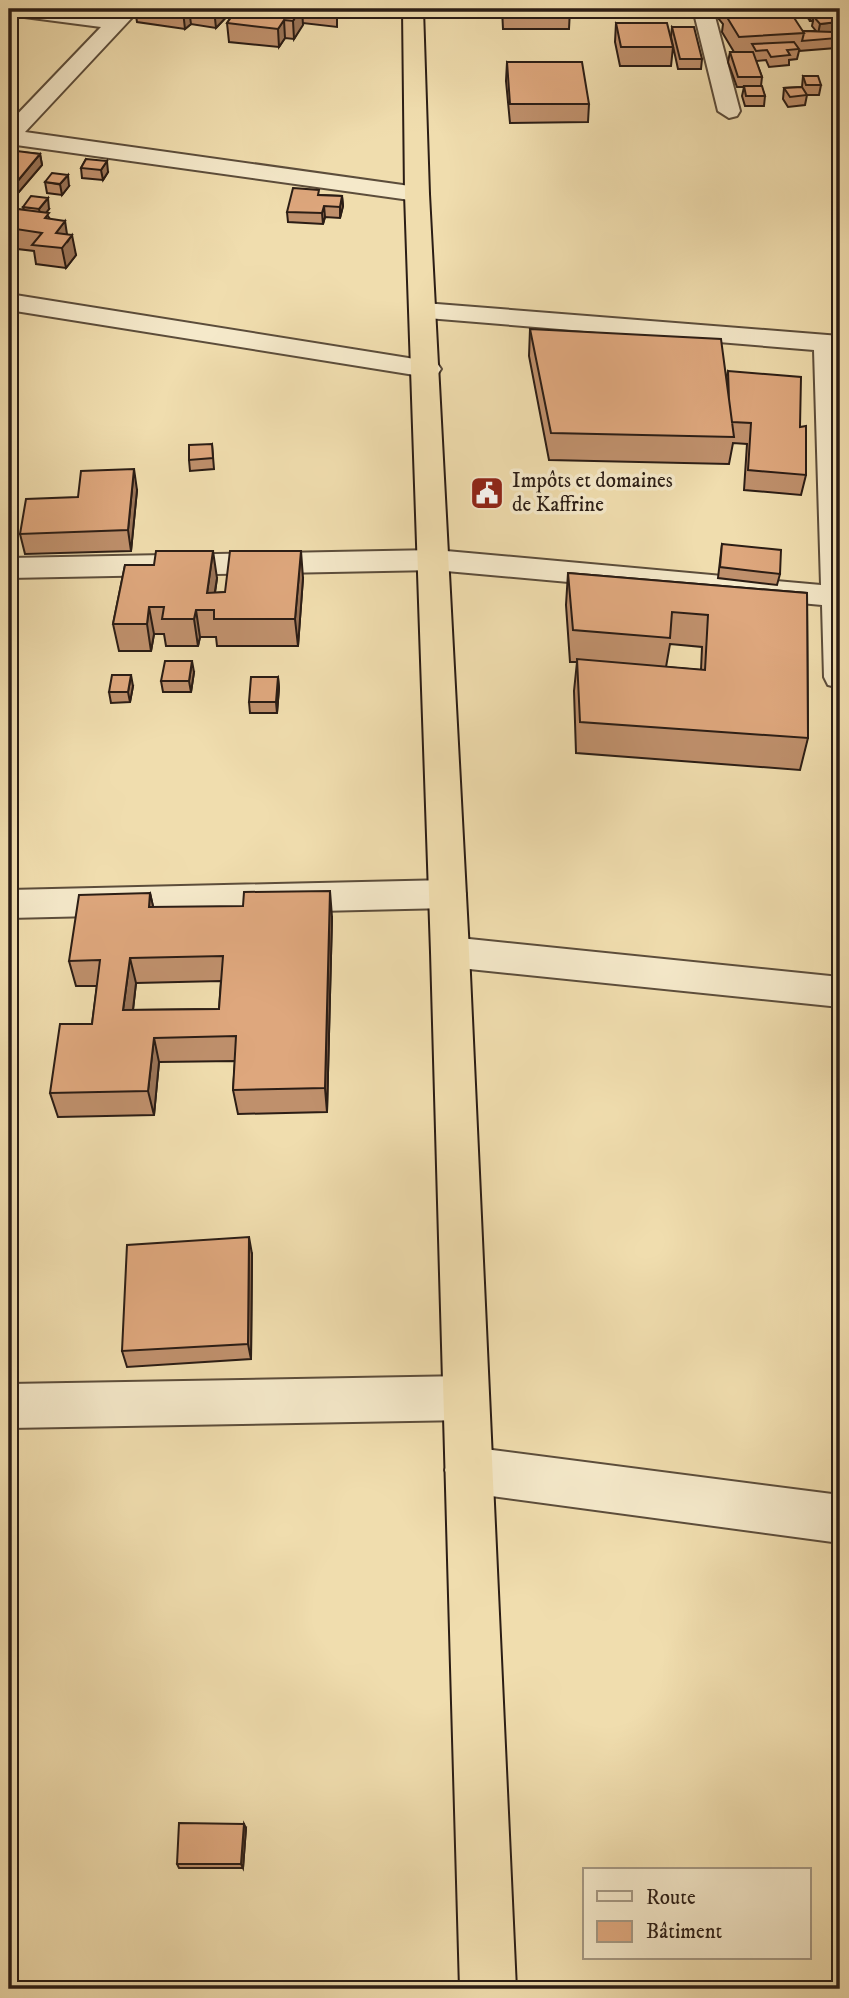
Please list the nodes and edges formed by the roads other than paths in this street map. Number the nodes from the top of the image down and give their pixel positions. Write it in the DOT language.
graph roads {
  1 [pos="9,9"];
  2 [pos="414,9"];
  3 [pos="703,9"];
  4 [pos="123,16"];
  5 [pos="729,111"];
  6 [pos="9,136"];
  7 [pos="417,194"];
  8 [pos="9,302"];
  9 [pos="424,311"];
  10 [pos="834,343"];
  11 [pos="427,369"];
  12 [pos="435,560"];
  13 [pos="9,568"];
  14 [pos="839,597"];
  15 [pos="840,677"];
  16 [pos="448,894"];
  17 [pos="9,904"];
  18 [pos="450,953"];
  19 [pos="840,992"];
  20 [pos="466,1398"];
  21 [pos="9,1406"];
  22 [pos="469,1470"];
  23 [pos="840,1519"];
  24 [pos="488,1989"];
  1 -- 4 [label="street"];
  2 -- 7 [label="highway"];
  3 -- 5 [label="street"];
  4 -- 6 [label="street"];
  6 -- 7 [label="street"];
  7 -- 9 [label="highway"];
  8 -- 11 [label="street"];
  9 -- 10 [label="street"];
  9 -- 11 [label="highway"];
  10 -- 14 [label="street"];
  11 -- 12 [label="highway"];
  12 -- 13 [label="street"];
  12 -- 14 [label="street"];
  12 -- 16 [label="highway"];
  14 -- 15 [label="street"];
  16 -- 17 [label="street"];
  16 -- 18 [label="highway"];
  18 -- 19 [label="street"];
  18 -- 20 [label="highway"];
  20 -- 21 [label="street"];
  20 -- 22 [label="highway"];
  22 -- 23 [label="street"];
  22 -- 24 [label="highway"];
}
